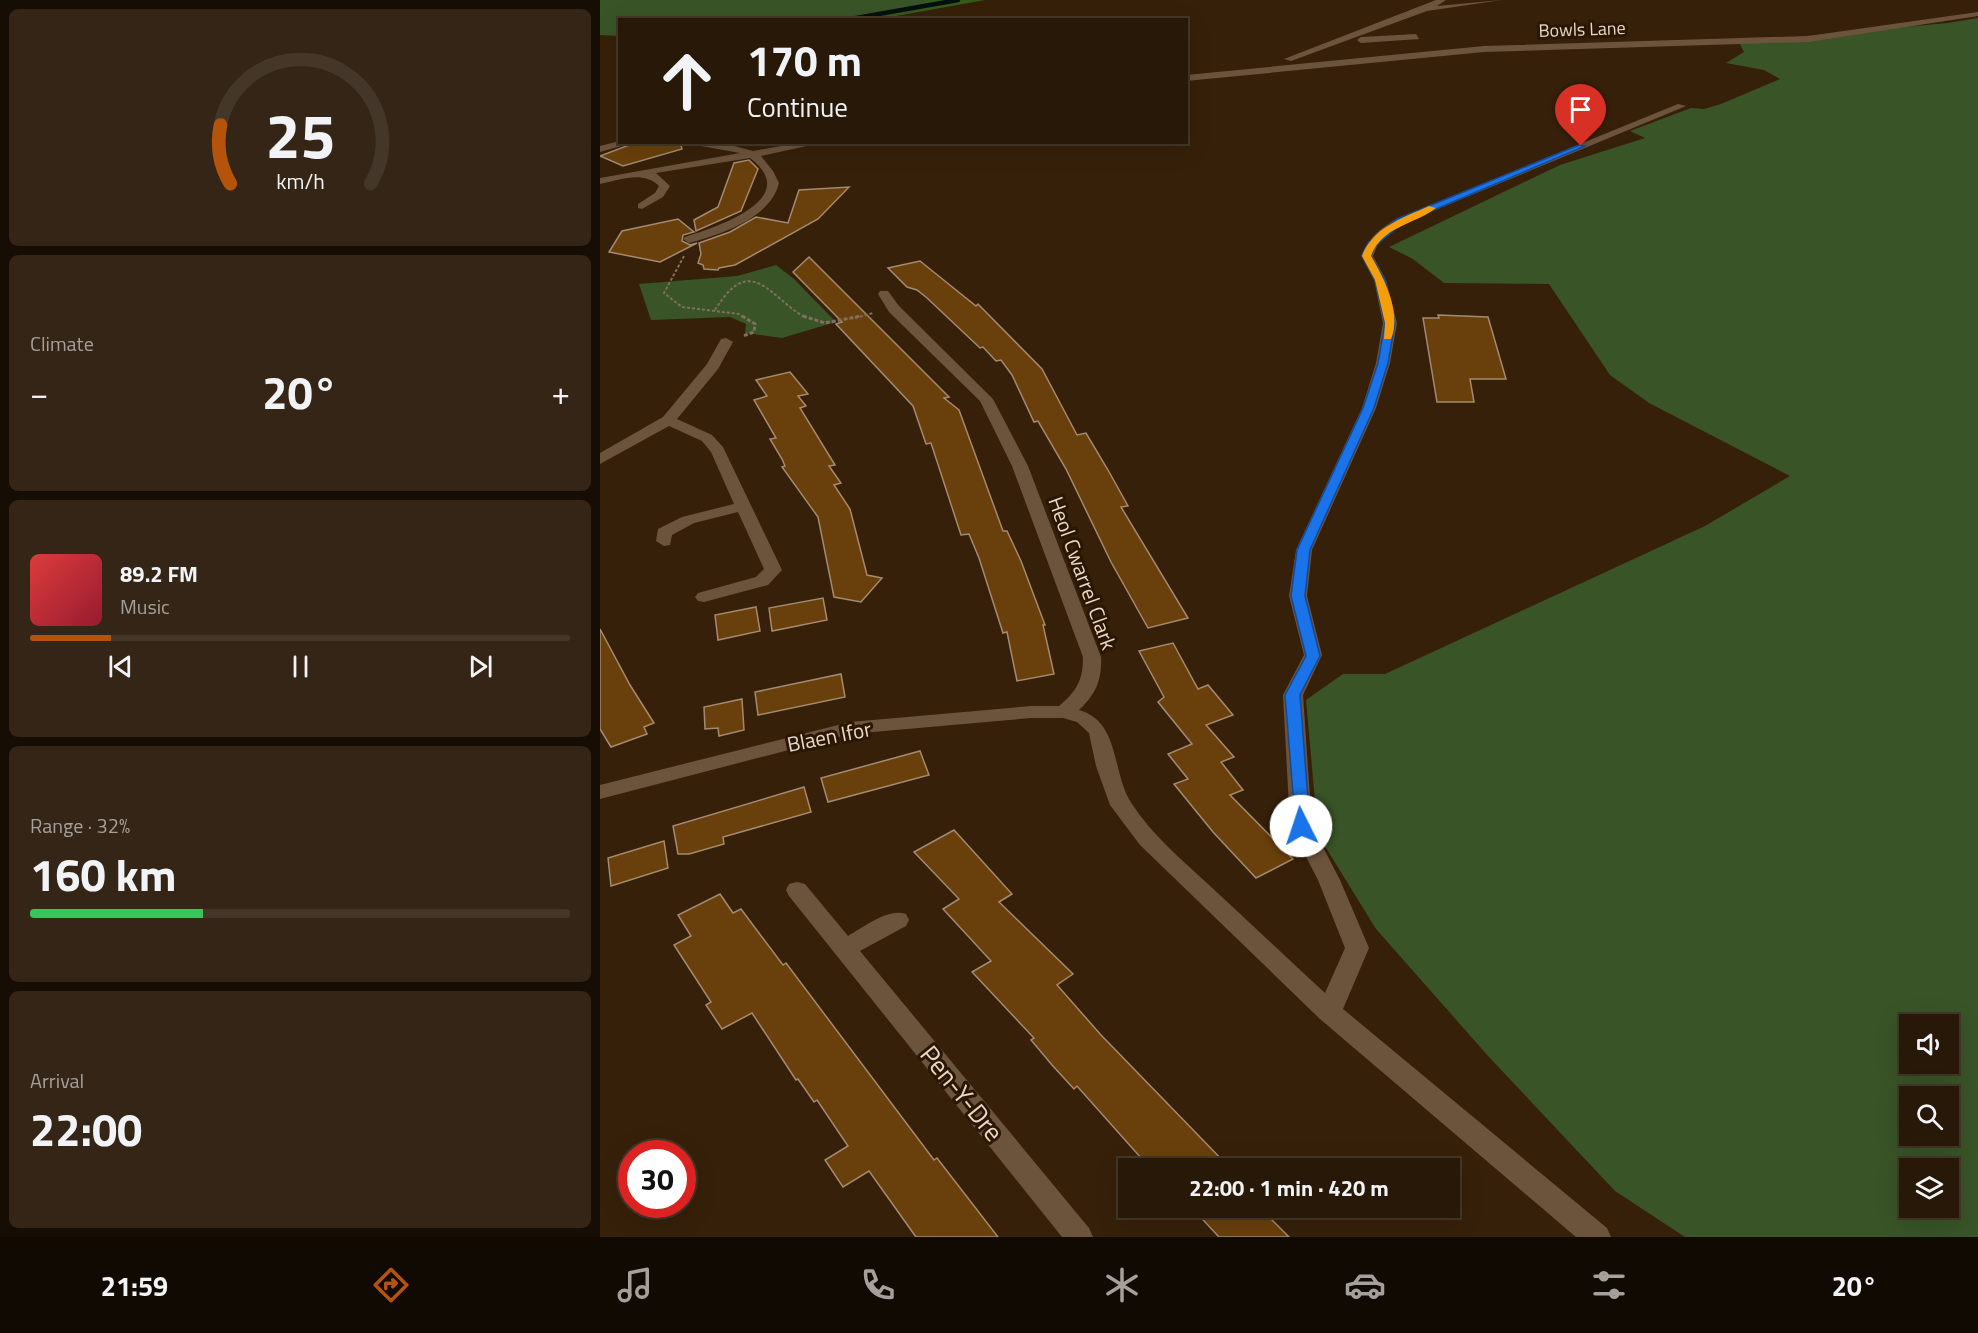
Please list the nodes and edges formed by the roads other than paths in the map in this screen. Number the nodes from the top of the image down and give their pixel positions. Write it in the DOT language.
graph roads {
  1 [pos="1442,0"];
  2 [pos="1498,0"];
  3 [pos="1422,10"];
  4 [pos="1978,14"];
  5 [pos="1416,37"];
  6 [pos="1341,41"];
  7 [pos="1261,70"];
  8 [pos="1188,78"];
  9 [pos="1681,106"];
  10 [pos="621,144"];
  11 [pos="699,144"];
  12 [pos="811,144"];
  13 [pos="600,149"];
  14 [pos="754,156"];
  15 [pos="636,173"];
  16 [pos="600,181"];
  17 [pos="642,206"];
  18 [pos="689,239"];
  19 [pos="889,302"];
  20 [pos="726,342"];
  21 [pos="668,420"];
  22 [pos="600,459"];
  23 [pos="744,506"];
  24 [pos="664,541"];
  25 [pos="704,597"];
  26 [pos="1064,712"];
  27 [pos="600,792"];
  28 [pos="797,890"];
  29 [pos="898,920"];
  30 [pos="845,948"];
  31 [pos="1329,1012"];
  32 [pos="1079,1237"];
  33 [pos="1597,1237"];
  1 -- 3 [label="street"];
  2 -- 3 [label="street"];
  3 -- 6 [label="street"];
  4 -- 7 [label="street, Bowls Lane"];
  5 -- 6 [label="street"];
  6 -- 7 [label="street"];
  7 -- 8 [label="street, Bowls Lane"];
  9 -- 31 [label="street"];
  10 -- 13 [label="street"];
  11 -- 14 [label="street"];
  12 -- 14 [label="street"];
  14 -- 15 [label="street"];
  14 -- 18 [label="street"];
  15 -- 16 [label="street"];
  15 -- 17 [label="street"];
  19 -- 26 [label="street, Heol Cwarrel Clark"];
  20 -- 21 [label="street"];
  21 -- 22 [label="street"];
  21 -- 23 [label="street"];
  23 -- 24 [label="street"];
  23 -- 25 [label="street"];
  26 -- 27 [label="street, Blaen Ifor"];
  26 -- 31 [label="street"];
  28 -- 30 [label="street, Pen-Y-Dre"];
  29 -- 30 [label="street"];
  30 -- 32 [label="street, Pen-Y-Dre"];
  31 -- 33 [label="street"];
}
